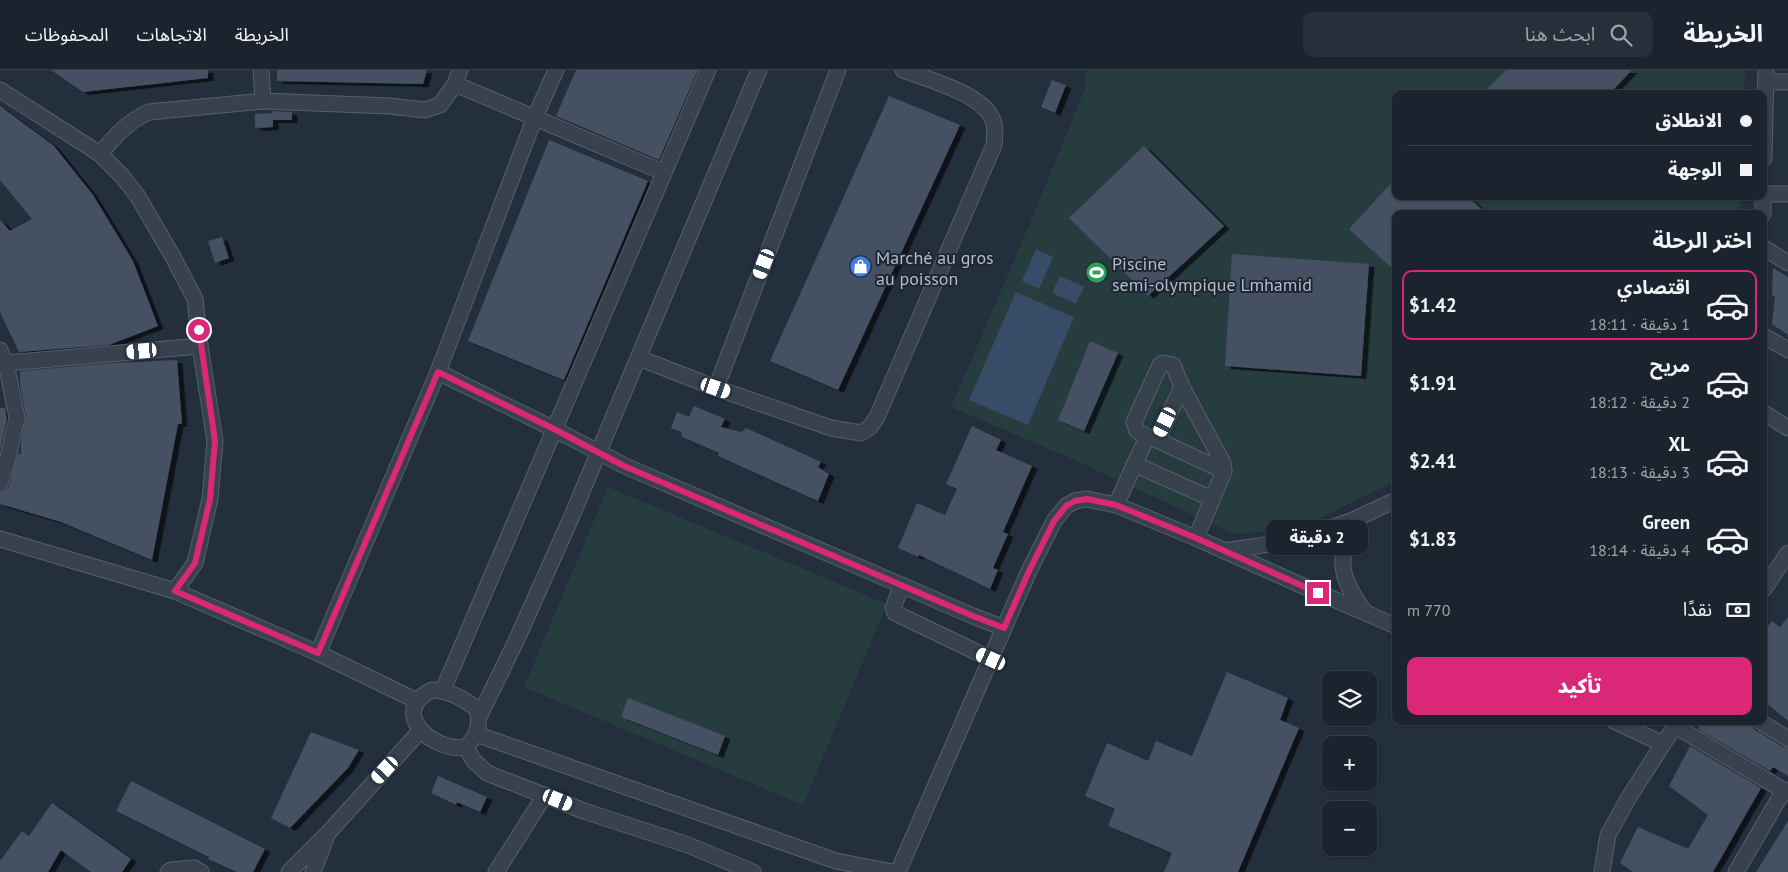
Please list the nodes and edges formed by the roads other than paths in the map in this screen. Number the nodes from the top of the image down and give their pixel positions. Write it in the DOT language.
graph roads {
  1 [pos="261,70"];
  2 [pos="556,70"];
  3 [pos="708,70"];
  4 [pos="759,70"];
  5 [pos="838,70"];
  6 [pos="903,70"];
  7 [pos="1766,76"];
  8 [pos="458,77"];
  9 [pos="1788,82"];
  10 [pos="0,90"];
  11 [pos="1766,90"];
  12 [pos="262,101"];
  13 [pos="535,117"];
  14 [pos="100,154"];
  15 [pos="663,172"];
  16 [pos="1788,194"];
  17 [pos="1767,195"];
  18 [pos="1767,250"];
  19 [pos="1788,263"];
  20 [pos="1767,338"];
  21 [pos="200,346"];
  22 [pos="1788,350"];
  23 [pos="3,356"];
  24 [pos="639,358"];
  25 [pos="438,372"];
  26 [pos="1182,387"];
  27 [pos="716,388"];
  28 [pos="1767,415"];
  29 [pos="1788,428"];
  30 [pos="554,429"];
  31 [pos="1152,438"];
  32 [pos="598,452"];
  33 [pos="1134,464"];
  34 [pos="1224,471"];
  35 [pos="0,483"];
  36 [pos="1212,499"];
  37 [pos="1392,502"];
  38 [pos="1116,505"];
  39 [pos="1354,520"];
  40 [pos="1196,538"];
  41 [pos="0,539"];
  42 [pos="1224,551"];
  43 [pos="1788,553"];
  44 [pos="1767,584"];
  45 [pos="902,585"];
  46 [pos="175,591"];
  47 [pos="1364,612"];
  48 [pos="1392,624"];
  49 [pos="1004,628"];
  50 [pos="318,653"];
  51 [pos="991,659"];
  52 [pos="443,690"];
  53 [pos="417,701"];
  54 [pos="479,717"];
  55 [pos="1623,725"];
  56 [pos="1676,725"];
  57 [pos="1679,725"];
  58 [pos="1765,725"];
  59 [pos="421,730"];
  60 [pos="476,734"];
  61 [pos="1788,739"];
  62 [pos="1663,744"];
  63 [pos="466,747"];
  64 [pos="1786,792"];
  65 [pos="544,795"];
  66 [pos="329,832"];
  67 [pos="831,867"];
  68 [pos="498,871"];
  69 [pos="168,872"];
  70 [pos="201,872"];
  71 [pos="289,872"];
  72 [pos="313,872"];
  73 [pos="753,872"];
  74 [pos="893,872"];
  75 [pos="898,872"];
  76 [pos="1602,872"];
  77 [pos="1736,872"];
  1 -- 12 [label="street"];
  2 -- 13 [label="street"];
  3 -- 15 [label="street"];
  4 -- 24 [label="street"];
  5 -- 27 [label="street"];
  6 -- 27 [label="street"];
  7 -- 9 [label="street"];
  7 -- 11 [label="street"];
  8 -- 12 [label="street"];
  8 -- 13 [label="street"];
  10 -- 14 [label="street"];
  12 -- 14 [label="street"];
  13 -- 15 [label="street"];
  13 -- 25 [label="street"];
  14 -- 21 [label="street"];
  15 -- 30 [label="street"];
  16 -- 17 [label="street"];
  18 -- 19 [label="street"];
  20 -- 22 [label="street"];
  21 -- 23 [label="street"];
  21 -- 46 [label="street"];
  23 -- 35 [label="street"];
  24 -- 27 [label="street"];
  24 -- 32 [label="street"];
  25 -- 30 [label="street"];
  25 -- 50 [label="street"];
  26 -- 31 [label="street"];
  26 -- 31 [label="street"];
  26 -- 34 [label="street"];
  28 -- 29 [label="street"];
  30 -- 32 [label="street"];
  30 -- 52 [label="street"];
  31 -- 33 [label="street"];
  31 -- 34 [label="street"];
  32 -- 45 [label="street"];
  32 -- 54 [label="street"];
  33 -- 36 [label="street"];
  33 -- 38 [label="street"];
  34 -- 36 [label="street"];
  36 -- 40 [label="street"];
  37 -- 39 [label="street"];
  38 -- 40 [label="street"];
  38 -- 49 [label="street"];
  39 -- 42 [label="street"];
  39 -- 47 [label="street"];
  40 -- 42 [label="street"];
  41 -- 46 [label="street"];
  42 -- 47 [label="street"];
  43 -- 44 [label="street"];
  45 -- 49 [label="street"];
  45 -- 51 [label="street"];
  46 -- 50 [label="street"];
  47 -- 48 [label="street"];
  49 -- 51 [label="street"];
  50 -- 53 [label="street"];
  51 -- 75 [label="street"];
  52 -- 53 [label="street"];
  52 -- 54 [label="street"];
  53 -- 59 [label="street"];
  54 -- 60 [label="street"];
  55 -- 62 [label="street"];
  56 -- 62 [label="street"];
  57 -- 64 [label="street"];
  58 -- 61 [label="street"];
  59 -- 63 [label="street"];
  59 -- 66 [label="street"];
  60 -- 63 [label="street"];
  60 -- 67 [label="street"];
  62 -- 76 [label="street"];
  63 -- 65 [label="street"];
  64 -- 77 [label="street"];
  65 -- 68 [label="street"];
  65 -- 73 [label="street"];
  66 -- 71 [label="street"];
  66 -- 72 [label="street"];
  67 -- 74 [label="street"];
  69 -- 70 [label="street"];
}
